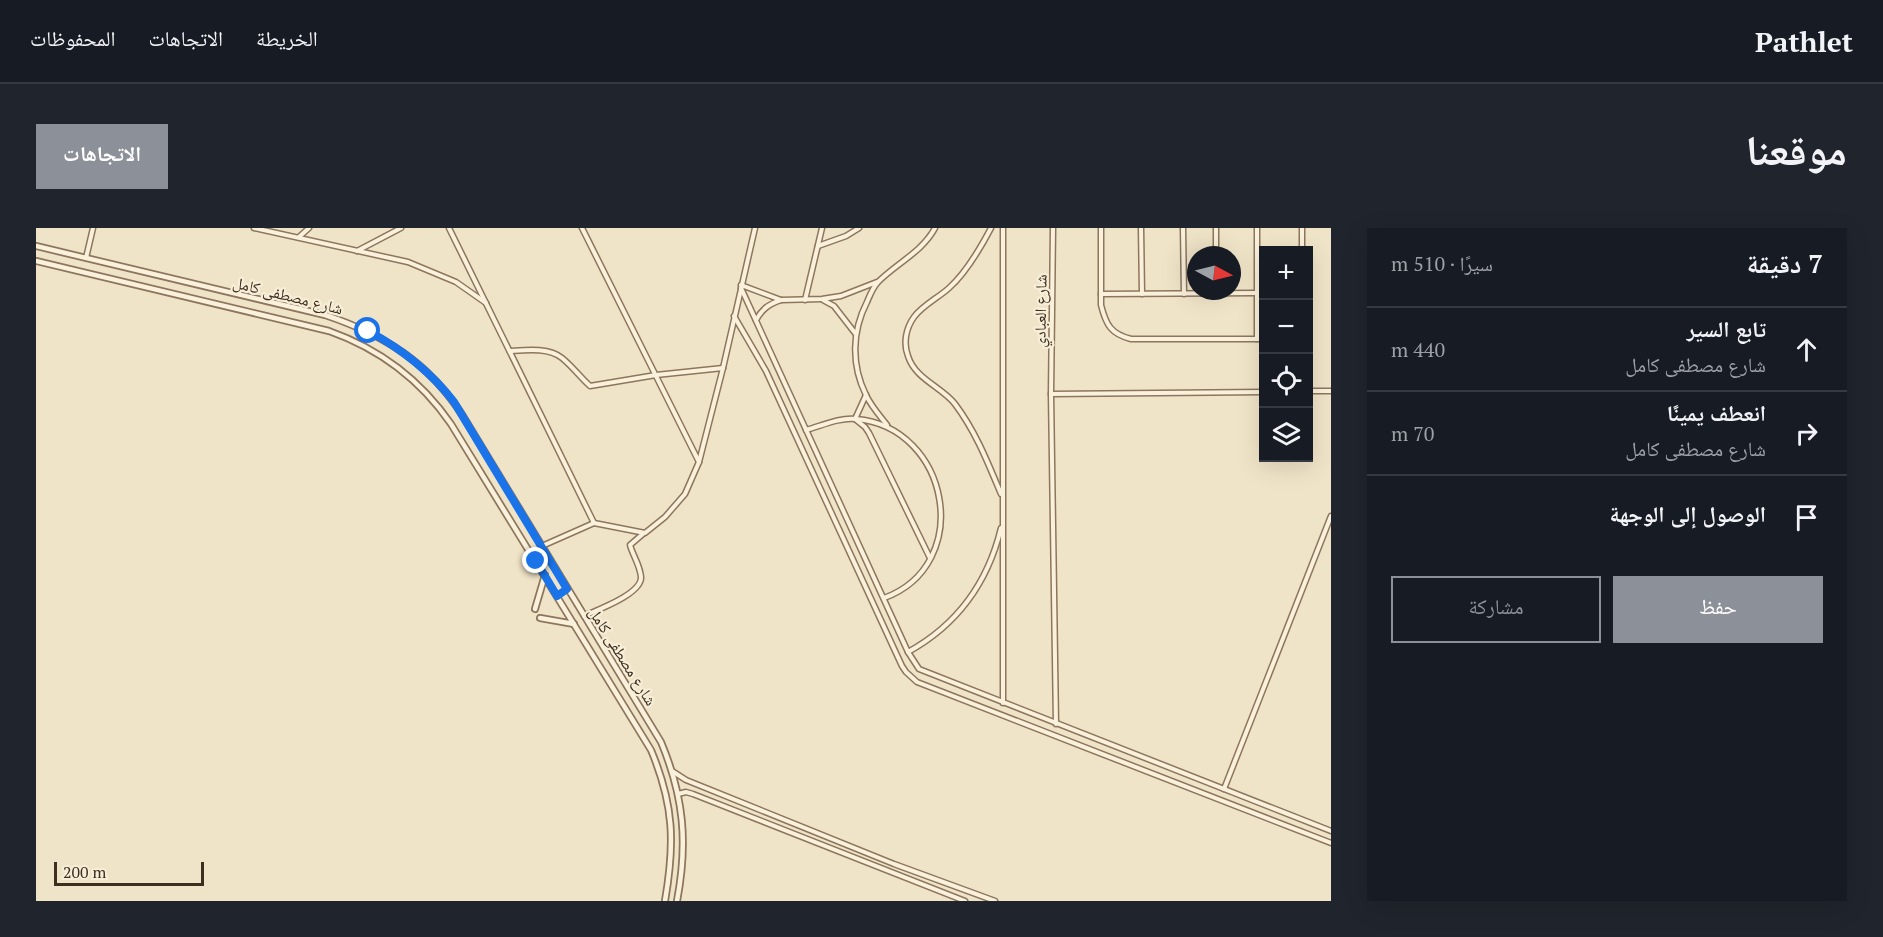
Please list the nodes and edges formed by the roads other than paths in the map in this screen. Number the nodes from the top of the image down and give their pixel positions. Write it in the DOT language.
graph roads {
  1 [pos="93,228"];
  2 [pos="254,228"];
  3 [pos="309,228"];
  4 [pos="401,228"];
  5 [pos="449,228"];
  6 [pos="582,228"];
  7 [pos="755,228"];
  8 [pos="822,228"];
  9 [pos="859,228"];
  10 [pos="935,228"];
  11 [pos="991,228"];
  12 [pos="1003,228"];
  13 [pos="1053,228"];
  14 [pos="1101,228"];
  15 [pos="1142,228"];
  16 [pos="1184,228"];
  17 [pos="1216,228"];
  18 [pos="1257,228"];
  19 [pos="1302,228"];
  20 [pos="298,238"];
  21 [pos="36,246"];
  22 [pos="817,246"];
  23 [pos="1216,246"];
  24 [pos="1302,246"];
  25 [pos="357,251"];
  26 [pos="87,258"];
  27 [pos="36,261"];
  28 [pos="878,282"];
  29 [pos="741,286"];
  30 [pos="1241,293"];
  31 [pos="1101,294"];
  32 [pos="1142,294"];
  33 [pos="1184,294"];
  34 [pos="1187,294"];
  35 [pos="1257,294"];
  36 [pos="822,299"];
  37 [pos="781,300"];
  38 [pos="805,300"];
  39 [pos="486,304"];
  40 [pos="325,315"];
  41 [pos="734,316"];
  42 [pos="756,320"];
  43 [pos="322,329"];
  44 [pos="855,333"];
  45 [pos="1257,339"];
  46 [pos="510,351"];
  47 [pos="723,368"];
  48 [pos="656,375"];
  49 [pos="1313,391"];
  50 [pos="1331,391"];
  51 [pos="1259,392"];
  52 [pos="1051,394"];
  53 [pos="866,395"];
  54 [pos="855,419"];
  55 [pos="887,426"];
  56 [pos="806,430"];
  57 [pos="699,462"];
  58 [pos="1003,497"];
  59 [pos="1331,516"];
  60 [pos="1003,520"];
  61 [pos="594,523"];
  62 [pos="645,533"];
  63 [pos="541,547"];
  64 [pos="931,559"];
  65 [pos="545,575"];
  66 [pos="567,589"];
  67 [pos="557,596"];
  68 [pos="573,598"];
  69 [pos="884,598"];
  70 [pos="562,604"];
  71 [pos="535,609"];
  72 [pos="584,616"];
  73 [pos="540,618"];
  74 [pos="574,624"];
  75 [pos="908,652"];
  76 [pos="1003,703"];
  77 [pos="1056,724"];
  78 [pos="672,771"];
  79 [pos="1224,789"];
  80 [pos="678,794"];
  81 [pos="1331,831"];
  82 [pos="1331,843"];
  83 [pos="665,901"];
  84 [pos="676,901"];
  85 [pos="965,901"];
  86 [pos="995,901"];
  1 -- 26 [label="street"];
  2 -- 20 [label="street"];
  3 -- 20 [label="street"];
  4 -- 25 [label="street"];
  5 -- 39 [label="street"];
  6 -- 48 [label="street"];
  7 -- 29 [label="street"];
  8 -- 22 [label="street"];
  9 -- 22 [label="street"];
  10 -- 28 [label="street"];
  11 -- 58 [label="street"];
  12 -- 58 [label="street"];
  13 -- 52 [label="street, شارع العبادي"];
  14 -- 31 [label="street"];
  15 -- 32 [label="street"];
  16 -- 33 [label="street"];
  17 -- 23 [label="street"];
  18 -- 35 [label="street"];
  19 -- 24 [label="street"];
  20 -- 25 [label="street"];
  21 -- 26 [label="street, شارع مصطفى كامل"];
  22 -- 38 [label="street"];
  25 -- 39 [label="street"];
  26 -- 40 [label="street, شارع مصطفى كامل"];
  27 -- 43 [label="street, شارع مصطفى كامل"];
  28 -- 36 [label="street"];
  28 -- 44 [label="street"];
  29 -- 37 [label="street"];
  29 -- 41 [label="street"];
  29 -- 42 [label="street"];
  30 -- 35 [label="street"];
  31 -- 32 [label="street"];
  31 -- 45 [label="street"];
  32 -- 33 [label="street"];
  33 -- 34 [label="street"];
  35 -- 45 [label="street"];
  36 -- 38 [label="street"];
  36 -- 44 [label="street"];
  37 -- 38 [label="street"];
  37 -- 42 [label="street"];
  39 -- 46 [label="street"];
  40 -- 43 [label="street"];
  40 -- 63 [label="street, شارع مصطفى كامل"];
  41 -- 47 [label="street"];
  41 -- 82 [label="street"];
  42 -- 56 [label="street"];
  43 -- 65 [label="street, شارع مصطفى كامل"];
  44 -- 53 [label="street"];
  46 -- 48 [label="street"];
  46 -- 61 [label="street"];
  47 -- 48 [label="street"];
  47 -- 57 [label="street"];
  48 -- 57 [label="street"];
  49 -- 50 [label="street"];
  51 -- 52 [label="street"];
  52 -- 77 [label="street, شارع العبادي"];
  53 -- 54 [label="street"];
  53 -- 55 [label="street"];
  54 -- 55 [label="street"];
  54 -- 56 [label="street"];
  54 -- 64 [label="street"];
  55 -- 64 [label="street"];
  56 -- 69 [label="street"];
  57 -- 62 [label="street"];
  58 -- 60 [label="street"];
  59 -- 79 [label="street"];
  60 -- 75 [label="street"];
  60 -- 76 [label="street"];
  61 -- 62 [label="street"];
  61 -- 63 [label="street"];
  62 -- 72 [label="street"];
  63 -- 66 [label="street, شارع مصطفى كامل"];
  64 -- 69 [label="street"];
  65 -- 67 [label="street, شارع مصطفى كامل"];
  65 -- 71 [label="street"];
  66 -- 67 [label="street"];
  66 -- 68 [label="street, شارع مصطفى كامل"];
  67 -- 70 [label="street, شارع مصطفى كامل"];
  68 -- 70 [label="street"];
  68 -- 72 [label="street, شارع مصطفى كامل"];
  69 -- 75 [label="street"];
  70 -- 74 [label="street, شارع مصطفى كامل"];
  72 -- 78 [label="street, شارع مصطفى كامل"];
  73 -- 74 [label="street"];
  74 -- 83 [label="street, شارع مصطفى كامل"];
  75 -- 76 [label="street"];
  76 -- 77 [label="street"];
  77 -- 79 [label="street"];
  78 -- 80 [label="street, شارع مصطفى كامل"];
  78 -- 86 [label="street"];
  79 -- 81 [label="street"];
  80 -- 84 [label="street, شارع مصطفى كامل"];
  80 -- 85 [label="street"];
}
